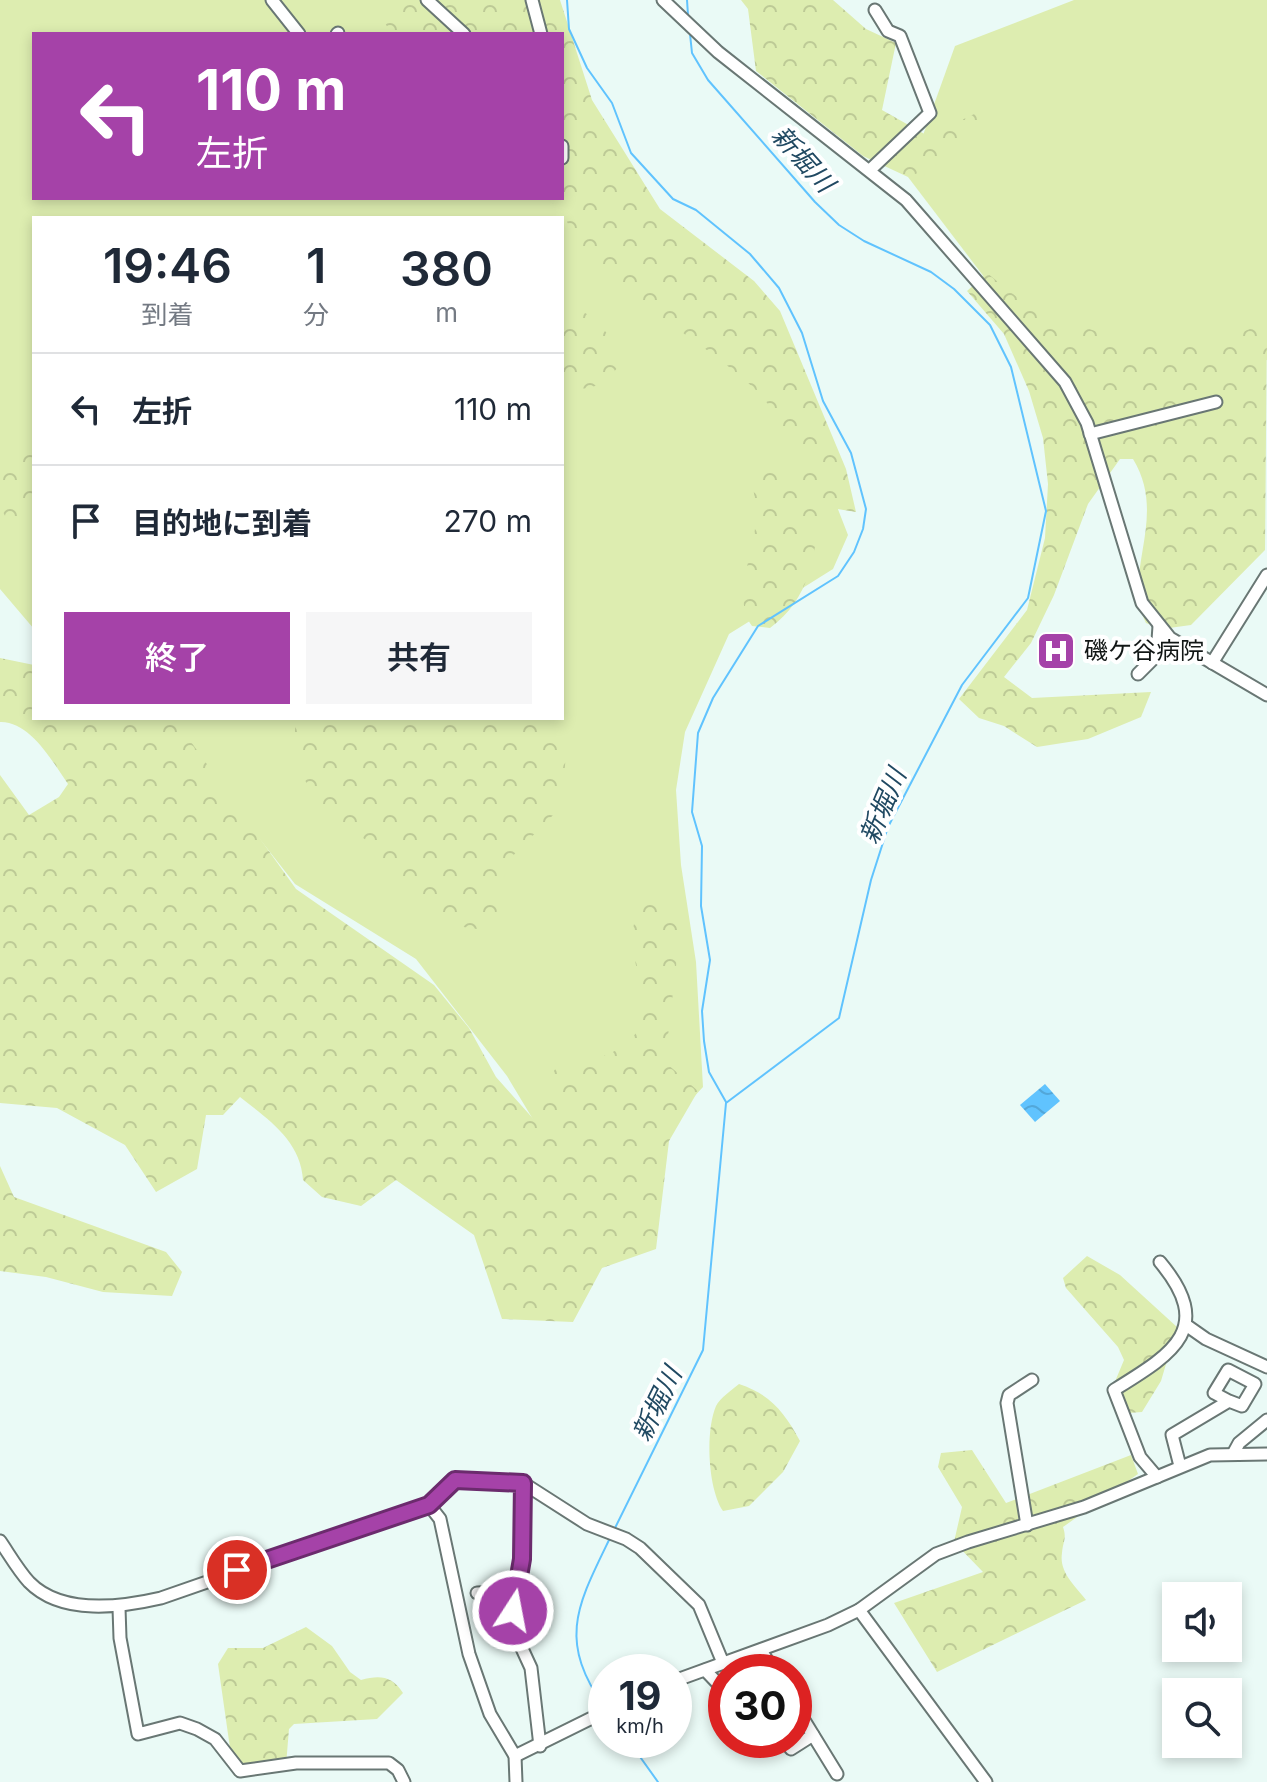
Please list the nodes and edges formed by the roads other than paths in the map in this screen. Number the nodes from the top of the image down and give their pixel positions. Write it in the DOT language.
graph roads {
  1 [pos="272,0"];
  2 [pos="427,0"];
  3 [pos="532,0"];
  4 [pos="663,0"];
  5 [pos="875,10"];
  6 [pos="297,32"];
  7 [pos="462,32"];
  8 [pos="540,32"];
  9 [pos="871,169"];
  10 [pos="1216,402"];
  11 [pos="1090,434"];
  12 [pos="1267,575"];
  13 [pos="1159,626"];
  14 [pos="1212,663"];
  15 [pos="1138,674"];
  16 [pos="1267,695"];
  17 [pos="1160,1262"];
  18 [pos="1186,1325"];
  19 [pos="1267,1367"];
  20 [pos="1032,1380"];
  21 [pos="1229,1401"];
  22 [pos="1267,1420"];
  23 [pos="1233,1454"];
  24 [pos="1267,1454"];
  25 [pos="1180,1466"];
  26 [pos="1157,1477"];
  27 [pos="523,1483"];
  28 [pos="429,1505"];
  29 [pos="1027,1525"];
  30 [pos="0,1541"];
  31 [pos="477,1593"];
  32 [pos="515,1598"];
  33 [pos="119,1608"];
  34 [pos="859,1610"];
  35 [pos="761,1650"];
  36 [pos="719,1654"];
  37 [pos="749,1654"];
  38 [pos="763,1654"];
  39 [pos="708,1669"];
  40 [pos="705,1670"];
  41 [pos="708,1673"];
  42 [pos="692,1675"];
  43 [pos="588,1721"];
  44 [pos="813,1735"];
  45 [pos="540,1746"];
  46 [pos="515,1756"];
  47 [pos="837,1774"];
  48 [pos="404,1782"];
  49 [pos="516,1782"];
  50 [pos="986,1782"];
  1 -- 6 [label="street"];
  2 -- 7 [label="street"];
  3 -- 8 [label="street"];
  4 -- 9 [label="street"];
  5 -- 9 [label="street"];
  9 -- 11 [label="street"];
  10 -- 11 [label="street"];
  11 -- 13 [label="street"];
  12 -- 14 [label="street"];
  13 -- 14 [label="street"];
  13 -- 15 [label="street"];
  14 -- 16 [label="street"];
  17 -- 18 [label="street"];
  18 -- 19 [label="street"];
  18 -- 26 [label="street"];
  20 -- 29 [label="street"];
  21 -- 25 [label="street"];
  22 -- 23 [label="street"];
  23 -- 24 [label="street"];
  23 -- 25 [label="street"];
  25 -- 26 [label="street"];
  26 -- 29 [label="street"];
  27 -- 28 [label="street"];
  27 -- 32 [label="street"];
  27 -- 36 [label="street"];
  28 -- 33 [label="street"];
  28 -- 46 [label="street"];
  29 -- 34 [label="street"];
  30 -- 33 [label="street"];
  31 -- 32 [label="street"];
  32 -- 45 [label="street"];
  33 -- 48 [label="street"];
  34 -- 35 [label="street"];
  34 -- 50 [label="street"];
  35 -- 37 [label="street"];
  35 -- 38 [label="street"];
  39 -- 40 [label="street"];
  40 -- 41 [label="street"];
  40 -- 42 [label="street"];
  43 -- 45 [label="street"];
  44 -- 47 [label="street"];
  45 -- 46 [label="street"];
  46 -- 49 [label="street"];
}
